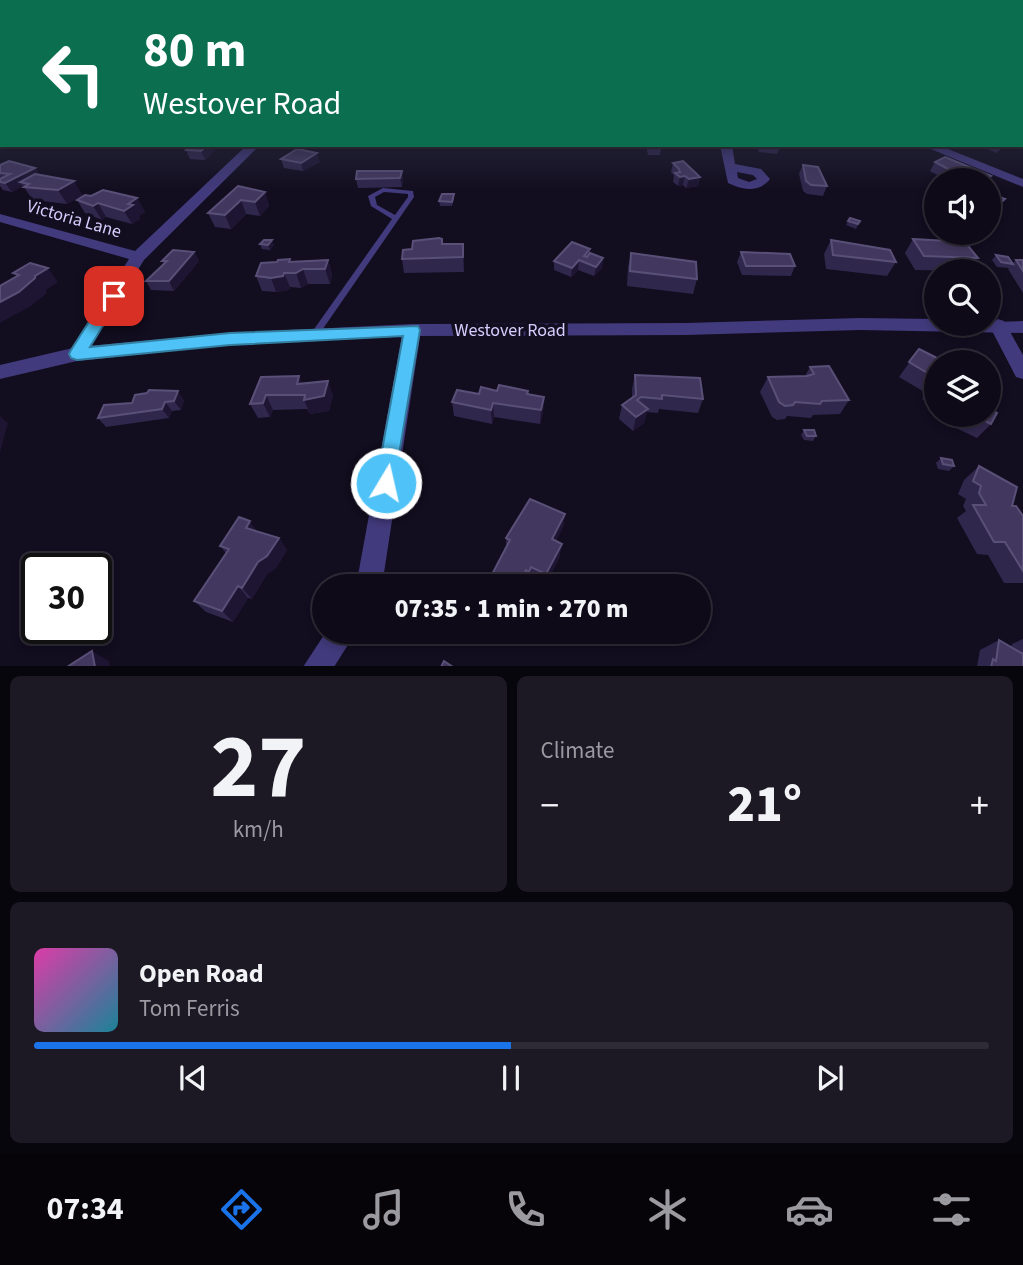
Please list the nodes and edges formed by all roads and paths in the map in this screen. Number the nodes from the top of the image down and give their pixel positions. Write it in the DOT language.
graph roads {
  1 [pos="252,147"];
  2 [pos="727,147"];
  3 [pos="932,147"];
  4 [pos="732,167"];
  5 [pos="1023,183"];
  6 [pos="0,218"];
  7 [pos="396,218"];
  8 [pos="138,257"];
  9 [pos="1001,325"];
  10 [pos="924,326"];
  11 [pos="1023,327"];
  12 [pos="412,330"];
  13 [pos="1001,331"];
  14 [pos="315,334"];
  15 [pos="77,354"];
  16 [pos="0,372"];
  17 [pos="1023,372"];
  18 [pos="371,574"];
  19 [pos="334,644"];
  20 [pos="318,666"];
  1 -- 8 [label="street"];
  2 -- 4 [label="street"];
  3 -- 5 [label="street"];
  6 -- 8 [label="street, Victoria Lane"];
  7 -- 7 [label="lane"];
  7 -- 14 [label="lane"];
  8 -- 15 [label="street"];
  9 -- 11 [label="street, Westover Road"];
  10 -- 12 [label="street, Westover Road"];
  12 -- 14 [label="street, Westover Road"];
  12 -- 18 [label="street"];
  13 -- 17 [label="street"];
  14 -- 15 [label="street, Westover Road"];
  15 -- 16 [label="street, Westover Road"];
  19 -- 20 [label="street"];
}
